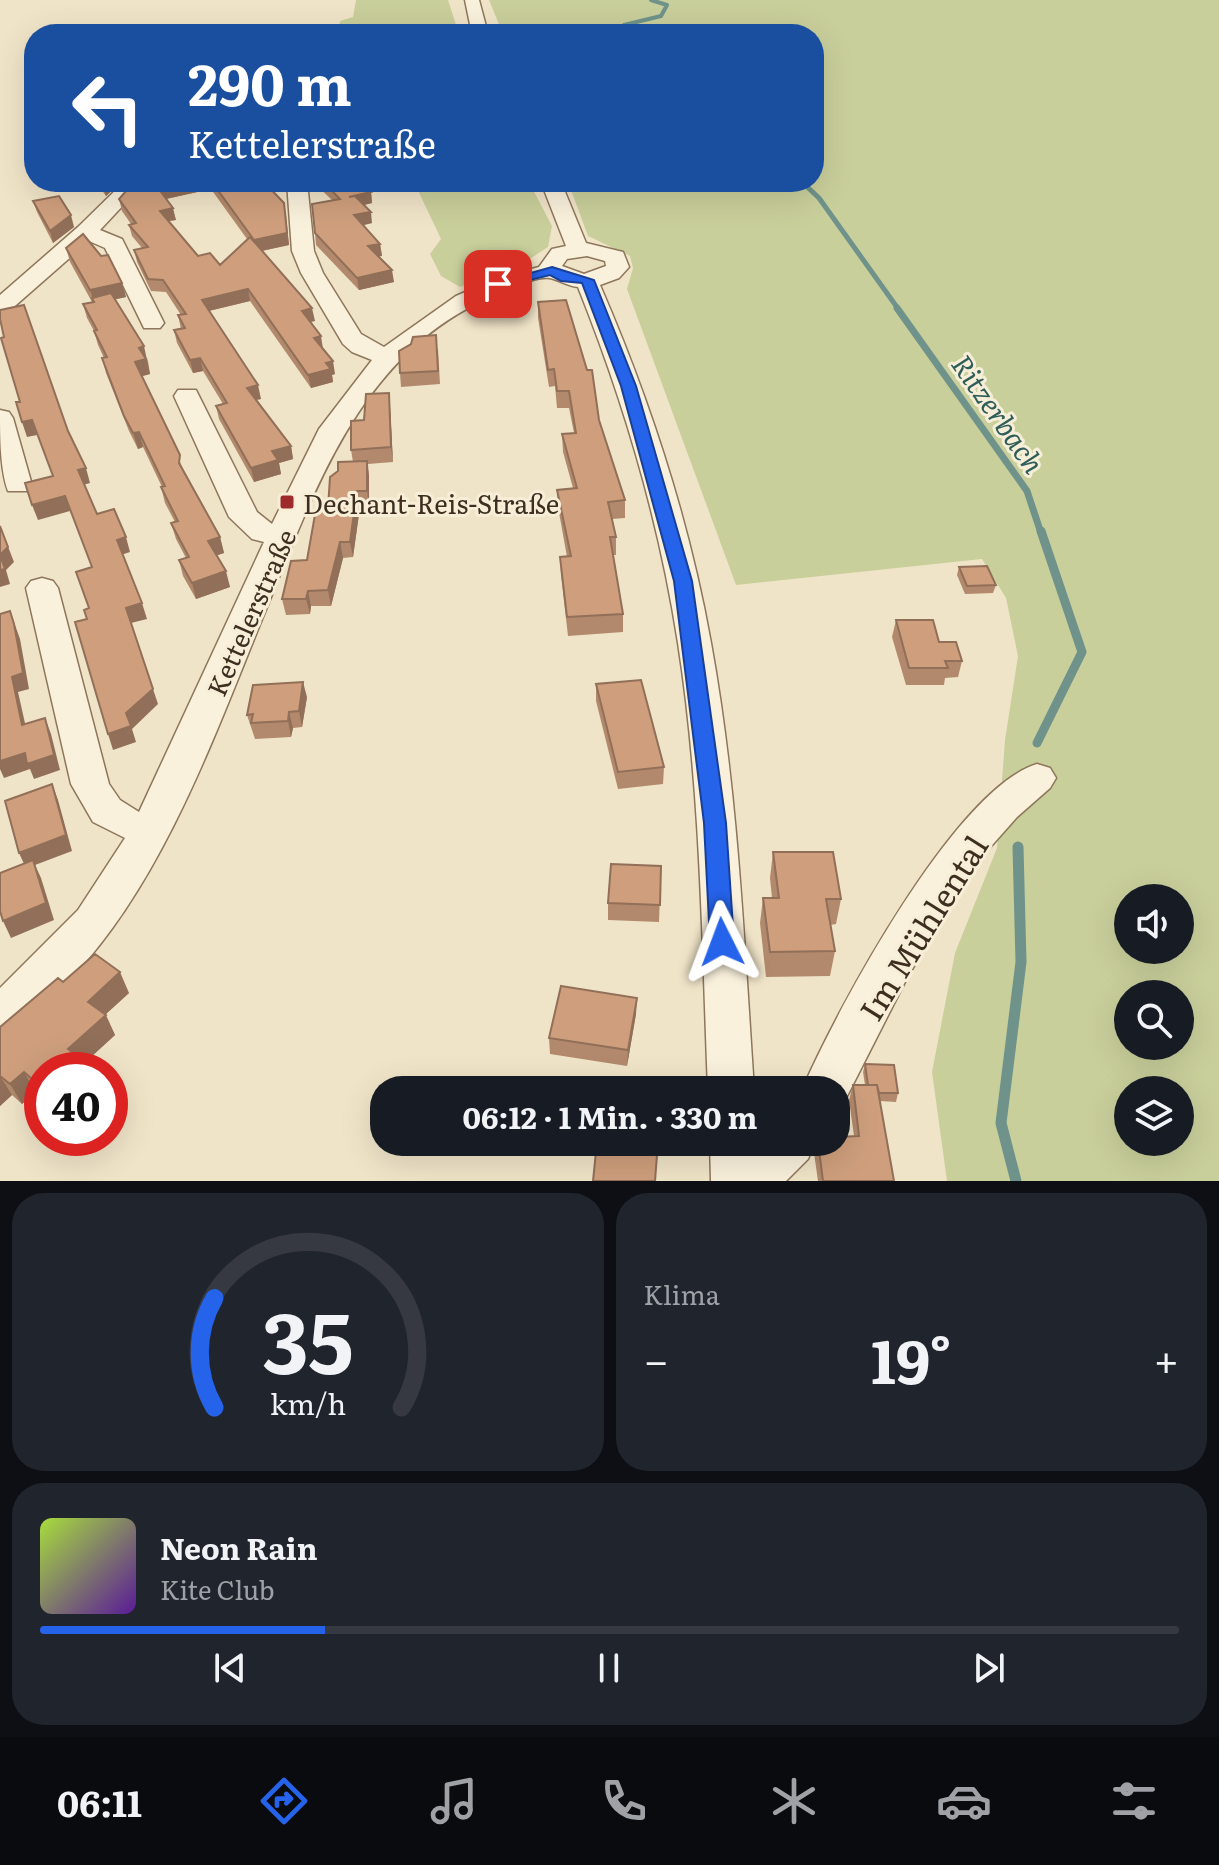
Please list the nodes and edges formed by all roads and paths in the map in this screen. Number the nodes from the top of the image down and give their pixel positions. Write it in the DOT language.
graph roads {
  1 [pos="472,0"];
  2 [pos="478,24"];
  3 [pos="125,192"];
  4 [pos="298,192"];
  5 [pos="555,192"];
  6 [pos="86,232"];
  7 [pos="582,265"];
  8 [pos="552,271"];
  9 [pos="0,307"];
  10 [pos="152,323"];
  11 [pos="388,357"];
  12 [pos="187,396"];
  13 [pos="0,418"];
  14 [pos="18,485"];
  15 [pos="282,537"];
  16 [pos="42,588"];
  17 [pos="1037,778"];
  18 [pos="149,830"];
  19 [pos="0,1016"];
  20 [pos="730,1076"];
  21 [pos="832,1076"];
  22 [pos="735,1156"];
  23 [pos="777,1156"];
  24 [pos="736,1181"];
  25 [pos="751,1181"];
  1 -- 2 [label="street"];
  3 -- 6 [label="street"];
  4 -- 11 [label="street"];
  5 -- 7 [label="street"];
  6 -- 9 [label="street"];
  6 -- 10 [label="street"];
  7 -- 8 [label="street"];
  7 -- 8 [label="street"];
  7 -- 20 [label="street"];
  8 -- 11 [label="street, Kettelerstraße"];
  11 -- 15 [label="street, Kettelerstraße"];
  12 -- 15 [label="street"];
  13 -- 14 [label="street"];
  15 -- 18 [label="street, Kettelerstraße"];
  16 -- 18 [label="street"];
  17 -- 21 [label="street, Im Mühlental"];
  18 -- 19 [label="street, Kettelerstraße"];
  22 -- 24 [label="street"];
  23 -- 25 [label="street"];
}
